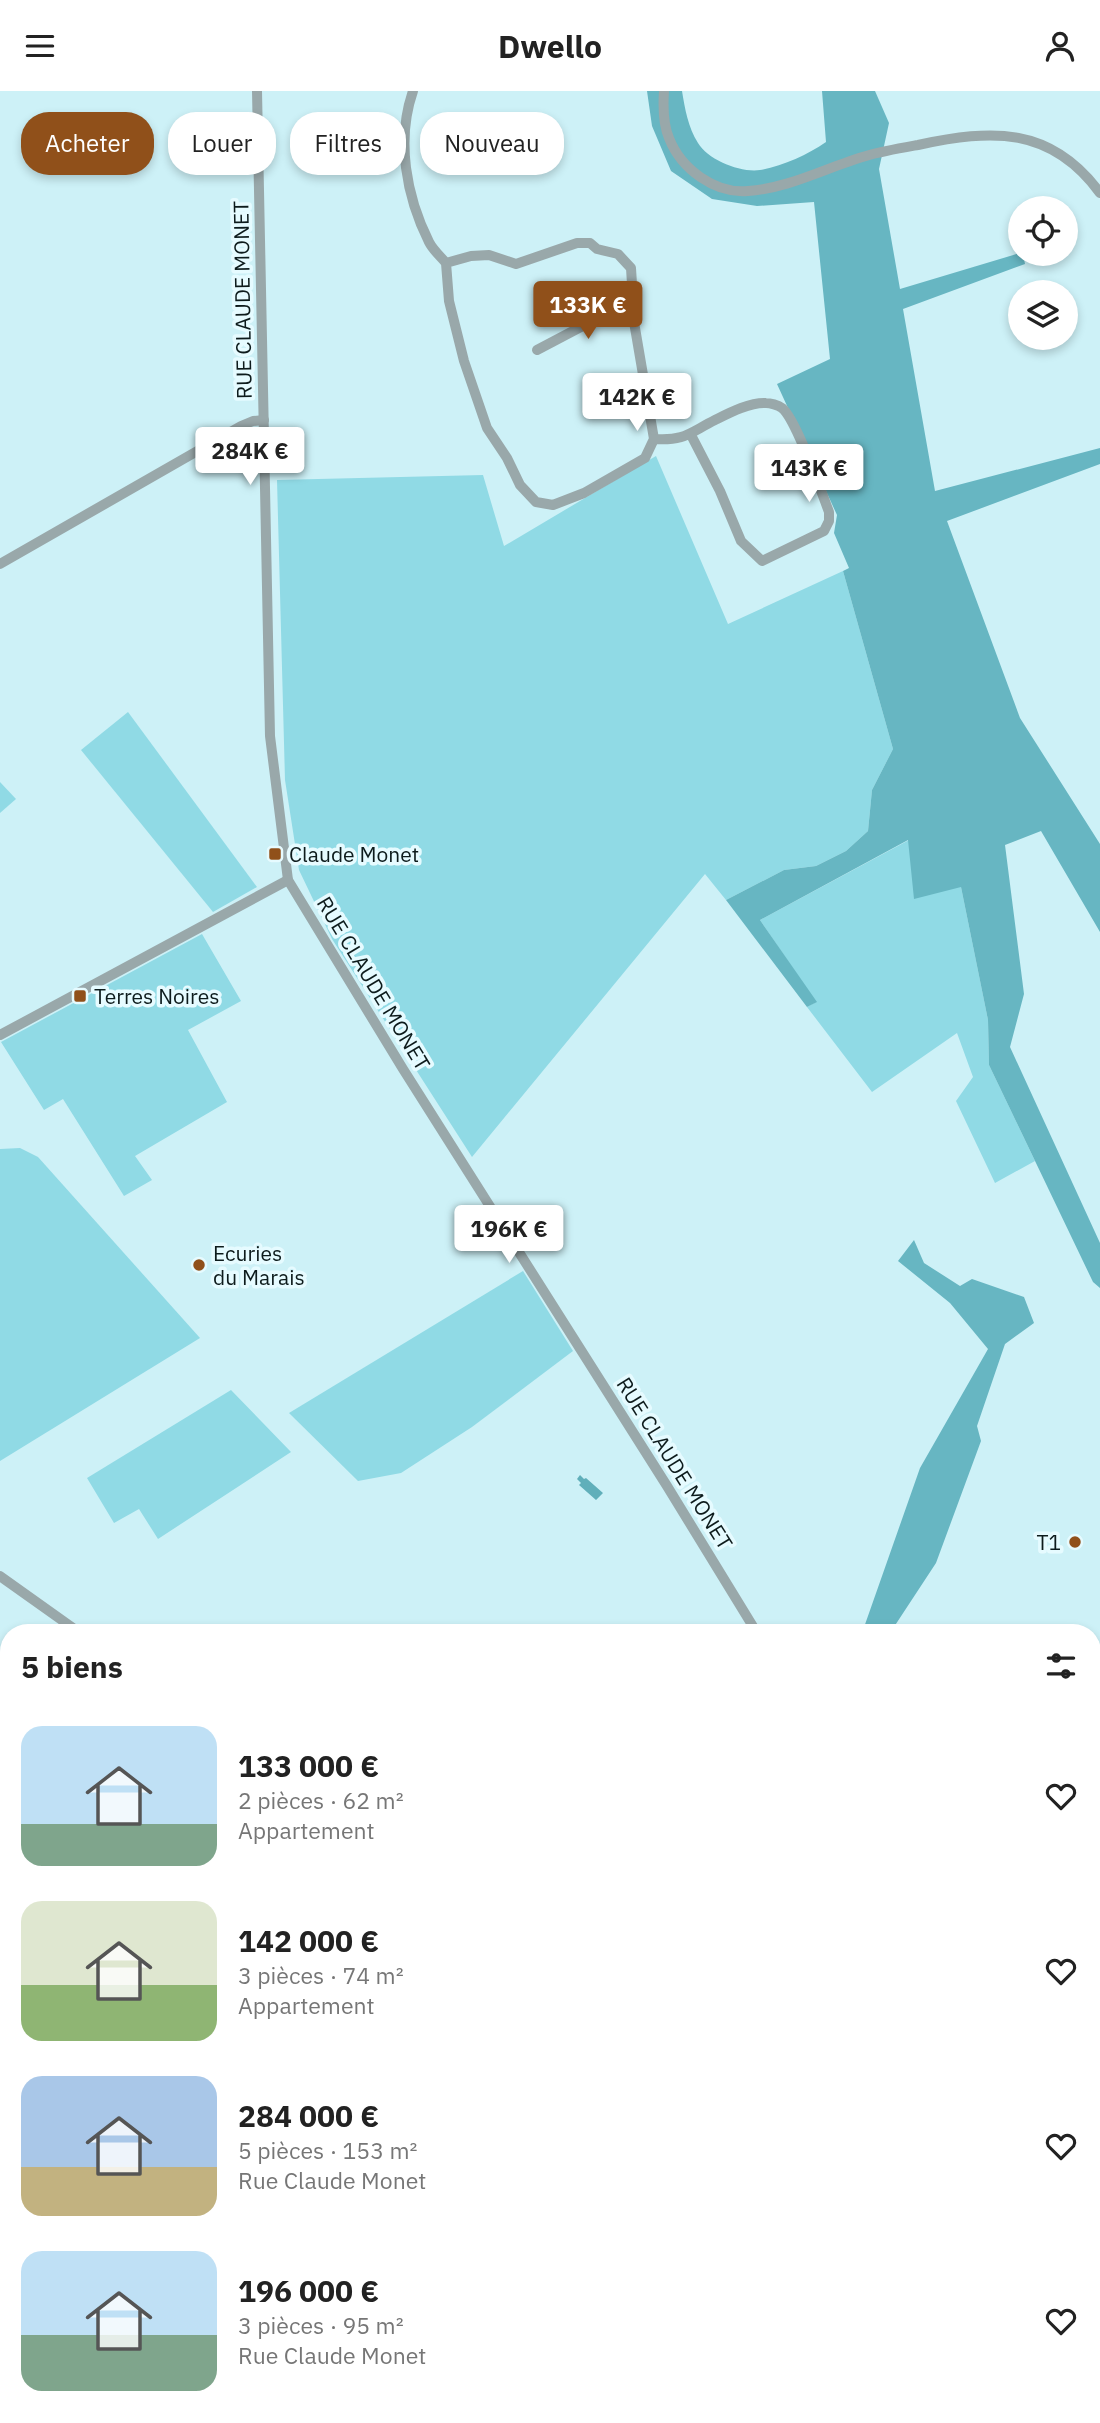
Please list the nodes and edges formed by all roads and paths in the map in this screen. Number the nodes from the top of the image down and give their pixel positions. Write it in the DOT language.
graph roads {
  1 [pos="257,91"];
  2 [pos="413,91"];
  3 [pos="664,91"];
  4 [pos="1100,193"];
  5 [pos="446,263"];
  6 [pos="627,305"];
  7 [pos="537,349"];
  8 [pos="264,420"];
  9 [pos="691,435"];
  10 [pos="654,439"];
  11 [pos="0,563"];
  12 [pos="288,880"];
  13 [pos="0,1035"];
  14 [pos="0,1576"];
  15 [pos="67,1624"];
  16 [pos="752,1624"];
  1 -- 8 [label="street, RUE CLAUDE MONET"];
  2 -- 5 [label="street"];
  3 -- 4 [label="street"];
  5 -- 6 [label="street"];
  5 -- 10 [label="street"];
  6 -- 7 [label="street"];
  6 -- 10 [label="street"];
  8 -- 11 [label="street"];
  8 -- 12 [label="street, RUE CLAUDE MONET"];
  9 -- 9 [label="street"];
  9 -- 10 [label="street"];
  12 -- 13 [label="street"];
  12 -- 16 [label="street, RUE CLAUDE MONET"];
  14 -- 15 [label="street"];
}
